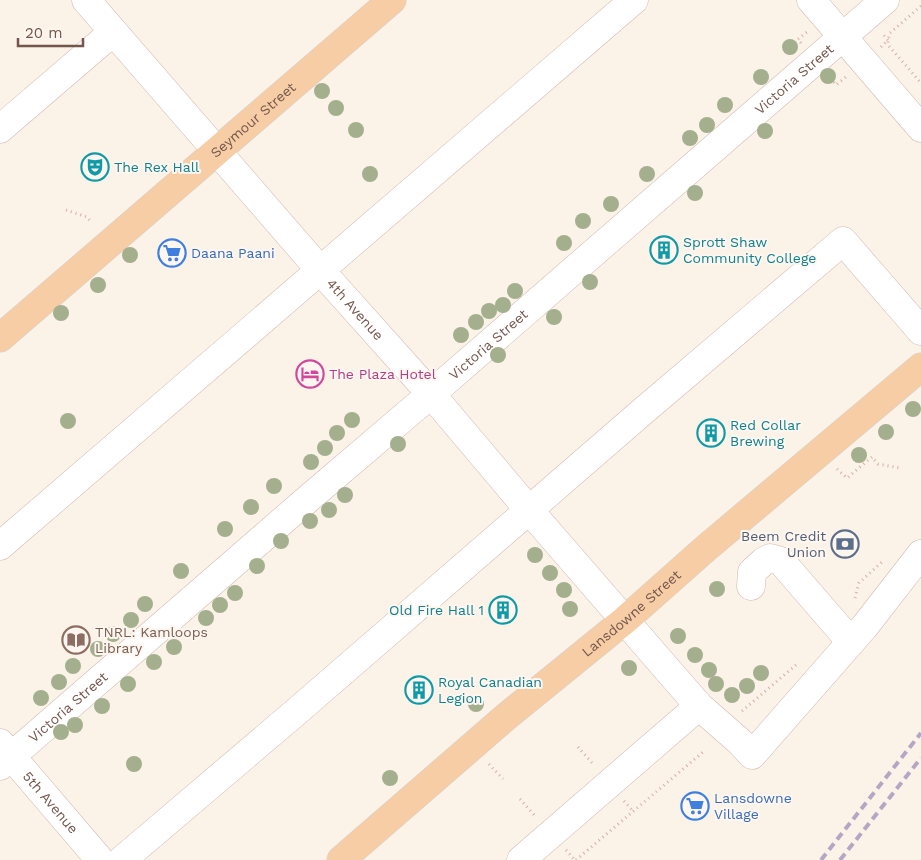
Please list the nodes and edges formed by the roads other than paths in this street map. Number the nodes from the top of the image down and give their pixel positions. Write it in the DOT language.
graph roads {
  1 [pos="86,0"];
  2 [pos="392,0"];
  3 [pos="634,0"];
  4 [pos="811,0"];
  5 [pos="885,0"];
  6 [pos="113,32"];
  7 [pos="843,36"];
  8 [pos="921,128"];
  9 [pos="0,130"];
  10 [pos="217,151"];
  11 [pos="320,270"];
  12 [pos="921,331"];
  13 [pos="0,338"];
  14 [pos="921,367"];
  15 [pos="432,394"];
  16 [pos="529,510"];
  17 [pos="0,546"];
  18 [pos="921,554"];
  19 [pos="751,586"];
  20 [pos="625,620"];
  21 [pos="851,642"];
  22 [pos="700,706"];
  23 [pos="4,755"];
  24 [pos="100,860"];
  25 [pos="122,860"];
  26 [pos="341,860"];
  27 [pos="521,860"];
  1 -- 6 [label="street, 4th Avenue"];
  2 -- 10 [label="main road, Seymour Street"];
  3 -- 11 [label="street"];
  4 -- 7 [label="street"];
  5 -- 7 [label="street, Victoria Street"];
  6 -- 9 [label="street"];
  6 -- 10 [label="street, 4th Avenue"];
  7 -- 8 [label="street"];
  7 -- 15 [label="street, Victoria Street"];
  10 -- 11 [label="street, 4th Avenue"];
  10 -- 13 [label="main road, Seymour Street"];
  11 -- 15 [label="street, 4th Avenue"];
  11 -- 17 [label="street"];
  12 -- 16 [label="street"];
  14 -- 20 [label="main road, Lansdowne Street"];
  15 -- 16 [label="street, 4th Avenue"];
  15 -- 23 [label="street, Victoria Street"];
  16 -- 20 [label="street, 4th Avenue"];
  16 -- 25 [label="street"];
  18 -- 21 [label="street"];
  19 -- 21 [label="street"];
  20 -- 22 [label="street, 4th Avenue"];
  20 -- 26 [label="main road, Lansdowne Street"];
  21 -- 22 [label="street, 4th Avenue"];
  22 -- 27 [label="street"];
  23 -- 24 [label="street, 5th Avenue"];
}
